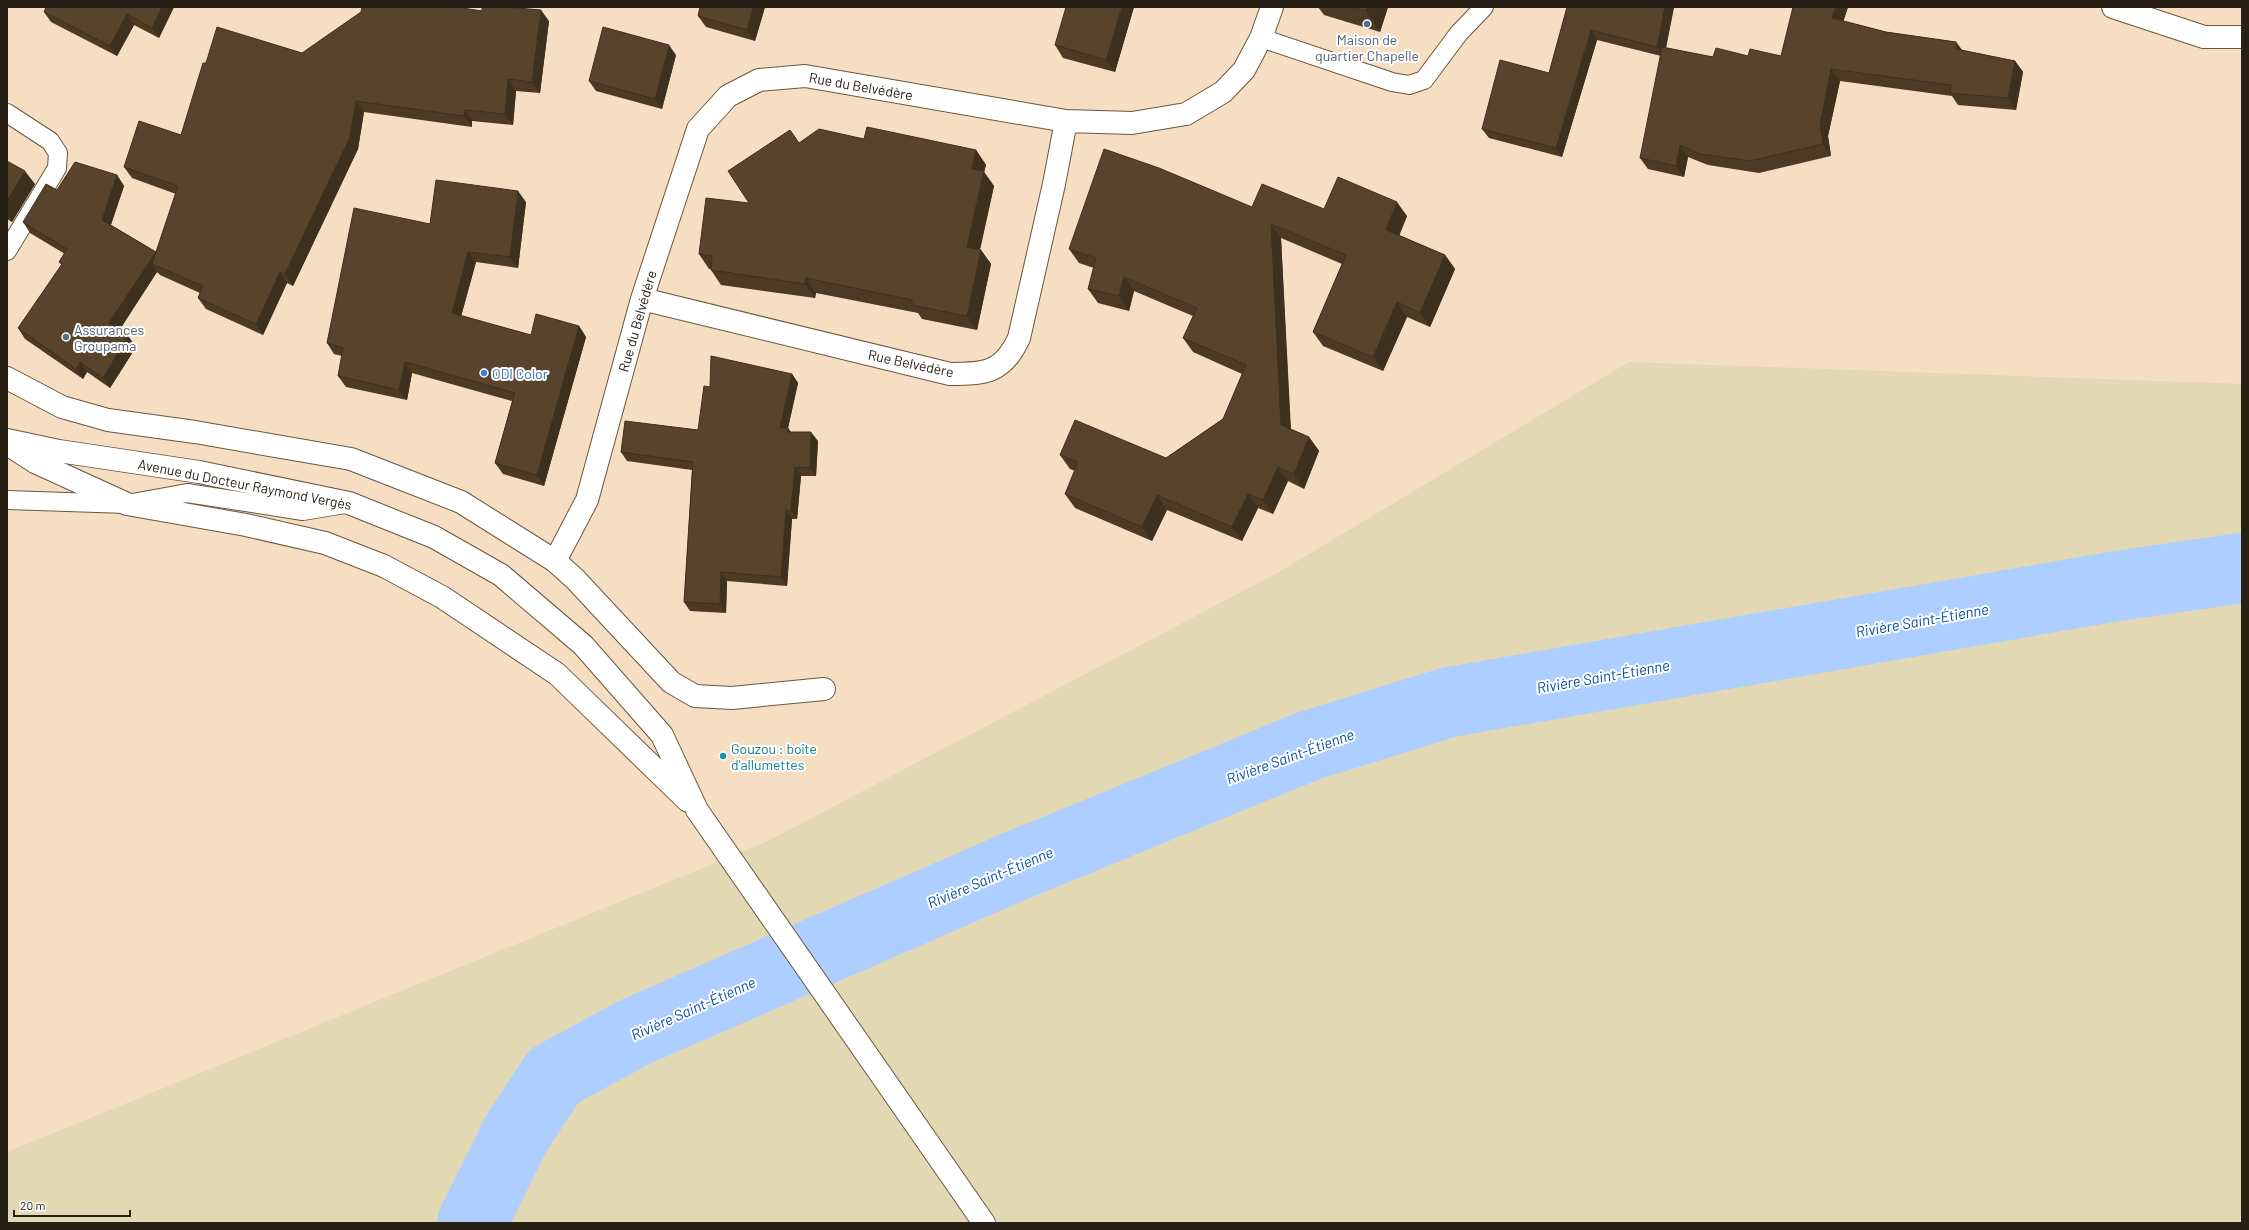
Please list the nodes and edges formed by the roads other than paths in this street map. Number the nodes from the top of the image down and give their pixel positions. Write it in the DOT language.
graph roads {
  1 [pos="1272,7"];
  2 [pos="1484,7"];
  3 [pos="2113,7"];
  4 [pos="2242,37"];
  5 [pos="1261,38"];
  6 [pos="7,113"];
  7 [pos="1066,121"];
  8 [pos="7,251"];
  9 [pos="642,299"];
  10 [pos="7,378"];
  11 [pos="7,440"];
  12 [pos="7,444"];
  13 [pos="7,500"];
  14 [pos="349,503"];
  15 [pos="127,504"];
  16 [pos="555,561"];
  17 [pos="824,689"];
  18 [pos="697,810"];
  19 [pos="984,1223"];
  1 -- 5 [label="street, Rue du Belvédère"];
  2 -- 5 [label="lane"];
  3 -- 4 [label="street"];
  5 -- 7 [label="street, Rue du Belvédère"];
  6 -- 8 [label="lane"];
  7 -- 9 [label="street, Rue du Belvédère"];
  7 -- 9 [label="street, Rue Belvédère"];
  9 -- 16 [label="street, Rue du Belvédère"];
  10 -- 16 [label="street"];
  11 -- 14 [label="street, Avenue du Docteur Raymond Vergès"];
  12 -- 15 [label="street"];
  13 -- 15 [label="lane"];
  14 -- 15 [label="lane"];
  14 -- 18 [label="street, Avenue du Docteur Raymond Vergès"];
  15 -- 18 [label="street"];
  16 -- 17 [label="street"];
  18 -- 19 [label="street"];
}
